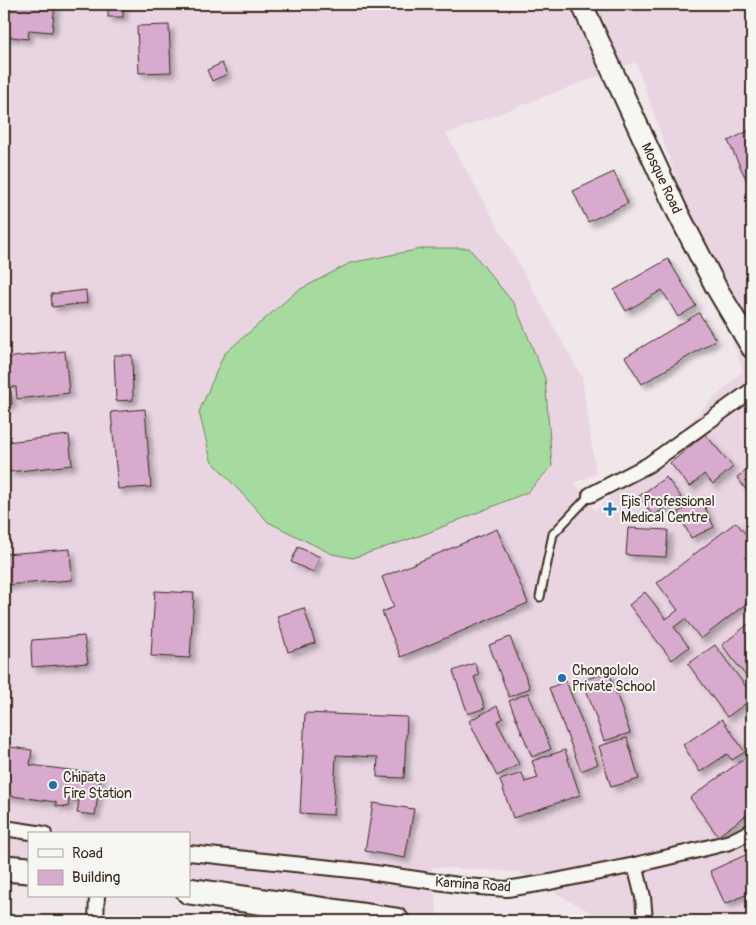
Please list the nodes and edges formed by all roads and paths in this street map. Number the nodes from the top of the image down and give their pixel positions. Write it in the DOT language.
graph roads {
  1 [pos="582,4"];
  2 [pos="752,348"];
  3 [pos="752,390"];
  4 [pos="590,495"];
  5 [pos="540,597"];
  6 [pos="4,828"];
  7 [pos="752,831"];
  8 [pos="31,832"];
  9 [pos="190,853"];
  10 [pos="635,865"];
  11 [pos="4,868"];
  12 [pos="28,870"];
  13 [pos="190,891"];
  14 [pos="97,898"];
  15 [pos="96,921"];
  16 [pos="396,921"];
  17 [pos="645,921"];
  1 -- 2 [label="street, Mosque Road"];
  3 -- 4 [label="street"];
  4 -- 5 [label="lane"];
  6 -- 8 [label="street"];
  7 -- 10 [label="street, Kamina Road"];
  9 -- 10 [label="street, Kamina Road"];
  10 -- 17 [label="street"];
  11 -- 12 [label="highway"];
  13 -- 16 [label="highway"];
  14 -- 15 [label="street"];
}
